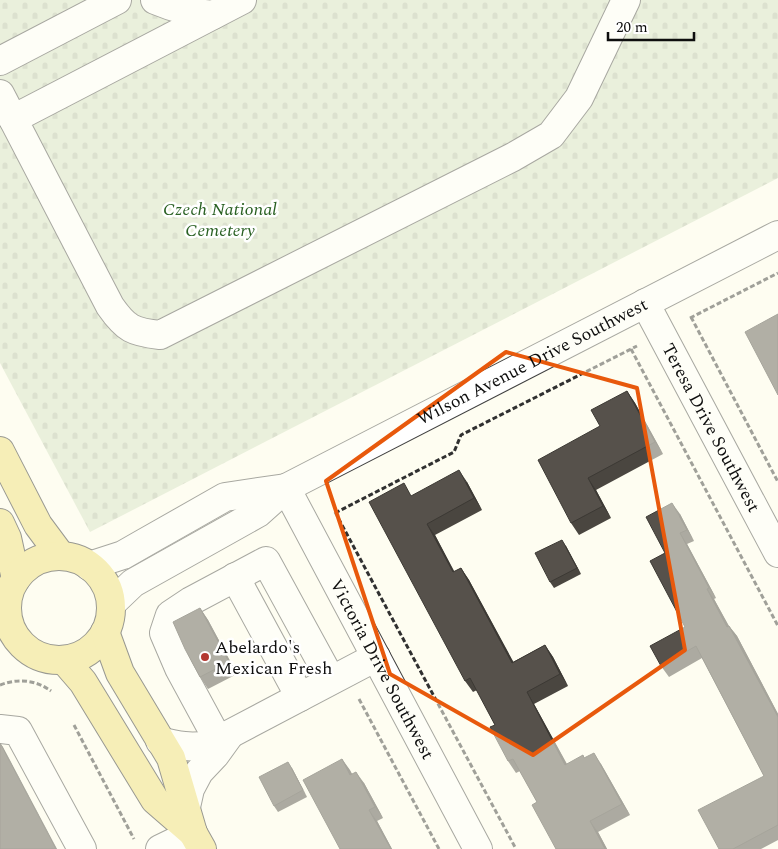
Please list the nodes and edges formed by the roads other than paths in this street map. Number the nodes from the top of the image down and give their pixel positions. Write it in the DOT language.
graph roads {
  1 [pos="117,0"];
  2 [pos="155,0"];
  3 [pos="242,0"];
  4 [pos="626,0"];
  5 [pos="213,15"];
  6 [pos="0,61"];
  7 [pos="0,94"];
  8 [pos="13,119"];
  9 [pos="778,235"];
  10 [pos="645,303"];
  11 [pos="0,451"];
  12 [pos="286,488"];
  13 [pos="0,522"];
  14 [pos="778,553"];
  15 [pos="61,556"];
  16 [pos="89,566"];
  17 [pos="235,577"];
  18 [pos="8,595"];
  19 [pos="111,604"];
  20 [pos="105,632"];
  21 [pos="12,649"];
  22 [pos="376,657"];
  23 [pos="64,660"];
  24 [pos="331,680"];
  25 [pos="300,697"];
  26 [pos="0,728"];
  27 [pos="224,737"];
  28 [pos="160,741"];
  29 [pos="186,807"];
  30 [pos="198,841"];
  31 [pos="147,845"];
  32 [pos="82,849"];
  33 [pos="478,849"];
  1 -- 6 [label="street"];
  2 -- 5 [label="street"];
  3 -- 5 [label="street"];
  4 -- 8 [label="street"];
  5 -- 8 [label="street"];
  7 -- 8 [label="street"];
  9 -- 10 [label="street, Wilson Avenue Drive Southwest"];
  10 -- 12 [label="street, Wilson Avenue Drive Southwest"];
  10 -- 14 [label="street, Teresa Drive Southwest"];
  11 -- 15 [label="main road"];
  12 -- 16 [label="street, Wilson Avenue Drive Southwest"];
  12 -- 19 [label="street, Wilson Avenue Drive Southwest"];
  12 -- 22 [label="street, Victoria Drive Southwest"];
  13 -- 18 [label="main road"];
  15 -- 16 [label="main road"];
  15 -- 18 [label="main road"];
  16 -- 19 [label="main road"];
  17 -- 24 [label="street"];
  17 -- 25 [label="street"];
  17 -- 27 [label="street"];
  18 -- 21 [label="main road"];
  19 -- 20 [label="main road"];
  20 -- 23 [label="main road"];
  20 -- 28 [label="main road"];
  21 -- 23 [label="main road"];
  22 -- 24 [label="street"];
  22 -- 33 [label="street, Victoria Drive Southwest"];
  23 -- 30 [label="main road"];
  24 -- 25 [label="street"];
  25 -- 27 [label="street"];
  26 -- 32 [label="street"];
  27 -- 28 [label="street"];
  27 -- 29 [label="street"];
  28 -- 29 [label="main road"];
  29 -- 30 [label="main road"];
  30 -- 31 [label="street"];
}
